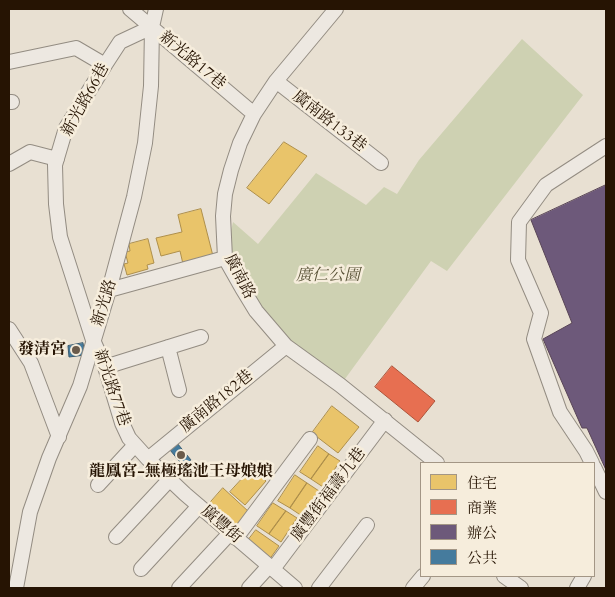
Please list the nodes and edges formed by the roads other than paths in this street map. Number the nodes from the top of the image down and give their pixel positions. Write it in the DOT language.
graph roads {
  1 [pos="130,9"];
  2 [pos="156,9"];
  3 [pos="336,9"];
  4 [pos="152,27"];
  5 [pos="9,62"];
  6 [pos="104,64"];
  7 [pos="276,81"];
  8 [pos="254,114"];
  9 [pos="606,146"];
  10 [pos="57,159"];
  11 [pos="381,163"];
  12 [pos="9,164"];
  13 [pos="225,258"];
  14 [pos="110,290"];
  15 [pos="9,329"];
  16 [pos="200,337"];
  17 [pos="93,340"];
  18 [pos="286,346"];
  19 [pos="168,347"];
  20 [pos="105,367"];
  21 [pos="179,390"];
  22 [pos="385,420"];
  23 [pos="59,436"];
  24 [pos="310,439"];
  25 [pos="135,445"];
  26 [pos="148,459"];
  27 [pos="437,462"];
  28 [pos="592,462"];
  29 [pos="595,469"];
  30 [pos="170,479"];
  31 [pos="98,485"];
  32 [pos="606,492"];
  33 [pos="199,506"];
  34 [pos="366,525"];
  35 [pos="233,536"];
  36 [pos="116,537"];
  37 [pos="271,567"];
  38 [pos="141,569"];
  39 [pos="422,577"];
  40 [pos="505,577"];
  41 [pos="583,577"];
  42 [pos="16,588"];
  43 [pos="179,588"];
  44 [pos="249,588"];
  45 [pos="295,588"];
  46 [pos="319,588"];
  47 [pos="413,588"];
  48 [pos="521,588"];
  49 [pos="577,588"];
  1 -- 4 [label="street, 新光路17巷"];
  2 -- 4 [label="street, 新光路"];
  3 -- 7 [label="street, 廣南路"];
  4 -- 6 [label="street, 新光路66巷"];
  4 -- 8 [label="street, 新光路17巷"];
  4 -- 14 [label="street, 新光路"];
  5 -- 6 [label="street"];
  6 -- 10 [label="street, 新光路66巷"];
  7 -- 8 [label="street, 廣南路"];
  7 -- 11 [label="street, 廣南路133巷"];
  8 -- 13 [label="street, 廣南路"];
  9 -- 28 [label="street"];
  10 -- 12 [label="street"];
  10 -- 17 [label="street, 新光路66巷"];
  13 -- 14 [label="street"];
  13 -- 18 [label="street, 廣南路"];
  14 -- 17 [label="street, 新光路"];
  15 -- 23 [label="street"];
  16 -- 19 [label="street"];
  17 -- 20 [label="street, 新光路77巷"];
  17 -- 23 [label="street, 新光路"];
  18 -- 22 [label="street, 廣南路"];
  18 -- 26 [label="street, 廣南路182巷"];
  19 -- 20 [label="street"];
  19 -- 21 [label="street"];
  20 -- 25 [label="street, 新光路77巷"];
  22 -- 27 [label="street, 廣南路"];
  22 -- 37 [label="street, 廣豐街福壽九巷"];
  23 -- 42 [label="street, 新光路"];
  24 -- 35 [label="street"];
  25 -- 26 [label="street, 新光路77巷"];
  25 -- 31 [label="street"];
  26 -- 30 [label="street, 廣豐街"];
  29 -- 32 [label="street"];
  30 -- 33 [label="street, 廣豐街"];
  30 -- 36 [label="street"];
  33 -- 35 [label="street, 廣豐街"];
  33 -- 38 [label="street"];
  34 -- 46 [label="street"];
  35 -- 37 [label="street, 廣豐街"];
  35 -- 43 [label="street"];
  37 -- 44 [label="street, 廣豐街福壽九巷"];
  37 -- 45 [label="street, 廣豐街"];
  39 -- 47 [label="street"];
  40 -- 48 [label="street"];
  41 -- 49 [label="street"];
}
